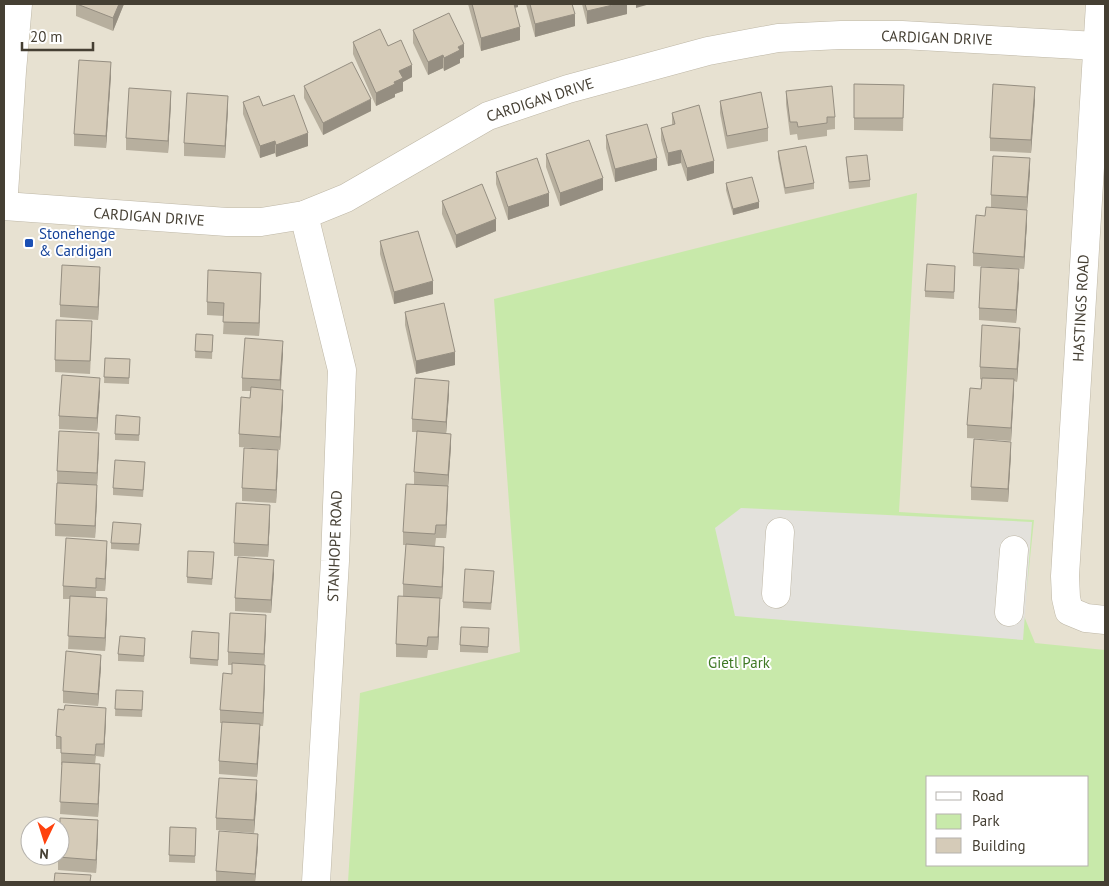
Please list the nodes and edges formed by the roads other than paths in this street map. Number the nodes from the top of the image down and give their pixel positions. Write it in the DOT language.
graph roads {
  1 [pos="18,4"];
  2 [pos="1100,4"];
  3 [pos="1097,46"];
  4 [pos="4,192"];
  5 [pos="4,206"];
  6 [pos="304,215"];
  7 [pos="780,532"];
  8 [pos="1014,550"];
  9 [pos="776,594"];
  10 [pos="1009,612"];
  11 [pos="1105,620"];
  12 [pos="316,882"];
  1 -- 4 [label="street"];
  2 -- 3 [label="street, HASTINGS ROAD"];
  3 -- 6 [label="street, CARDIGAN DRIVE"];
  3 -- 11 [label="street, HASTINGS ROAD"];
  5 -- 6 [label="street, CARDIGAN DRIVE"];
  6 -- 12 [label="street, STANHOPE ROAD"];
  7 -- 9 [label="street"];
  8 -- 10 [label="street"];
}
